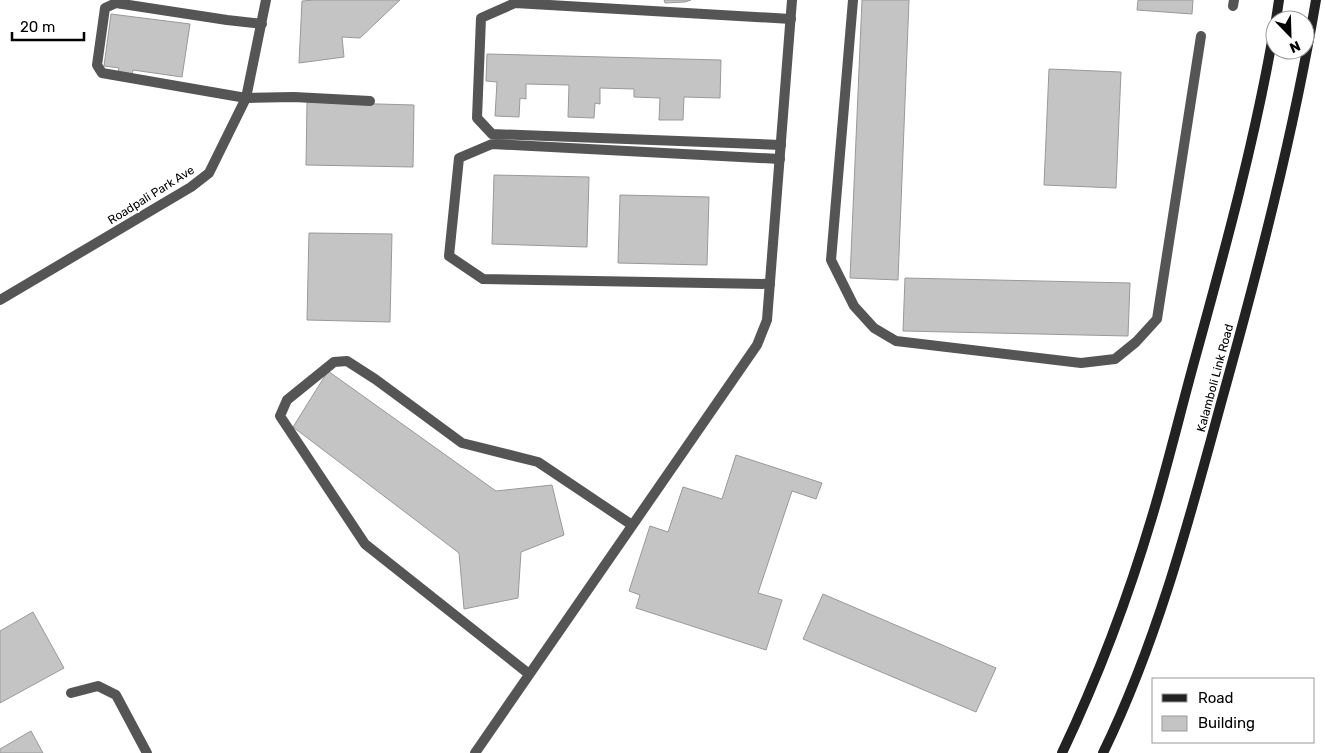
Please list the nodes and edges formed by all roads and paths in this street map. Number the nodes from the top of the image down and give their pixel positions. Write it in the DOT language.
graph roads {
  1 [pos="266,0"];
  2 [pos="792,0"];
  3 [pos="853,0"];
  4 [pos="1316,0"];
  5 [pos="791,20"];
  6 [pos="262,24"];
  7 [pos="1201,36"];
  8 [pos="1267,60"];
  9 [pos="246,98"];
  10 [pos="370,101"];
  11 [pos="781,145"];
  12 [pos="780,159"];
  13 [pos="770,284"];
  14 [pos="0,300"];
  15 [pos="632,526"];
  16 [pos="529,674"];
  17 [pos="71,692"];
  18 [pos="147,753"];
  19 [pos="475,753"];
  20 [pos="1062,753"];
  21 [pos="1103,753"];
  1 -- 6 [label="street, Roadpali Park Ave"];
  2 -- 5 [label="street"];
  3 -- 7 [label="street"];
  4 -- 21 [label="main road, Kalamboli Link Road"];
  5 -- 11 [label="street"];
  5 -- 11 [label="street"];
  6 -- 9 [label="street, Roadpali Park Ave"];
  6 -- 9 [label="street"];
  8 -- 20 [label="main road, Kalamboli Link Road"];
  9 -- 10 [label="street"];
  9 -- 14 [label="street, Roadpali Park Ave"];
  11 -- 12 [label="street"];
  12 -- 13 [label="street"];
  12 -- 13 [label="street"];
  13 -- 15 [label="street"];
  15 -- 16 [label="street"];
  15 -- 16 [label="street"];
  16 -- 19 [label="street"];
  17 -- 18 [label="street"];
}
